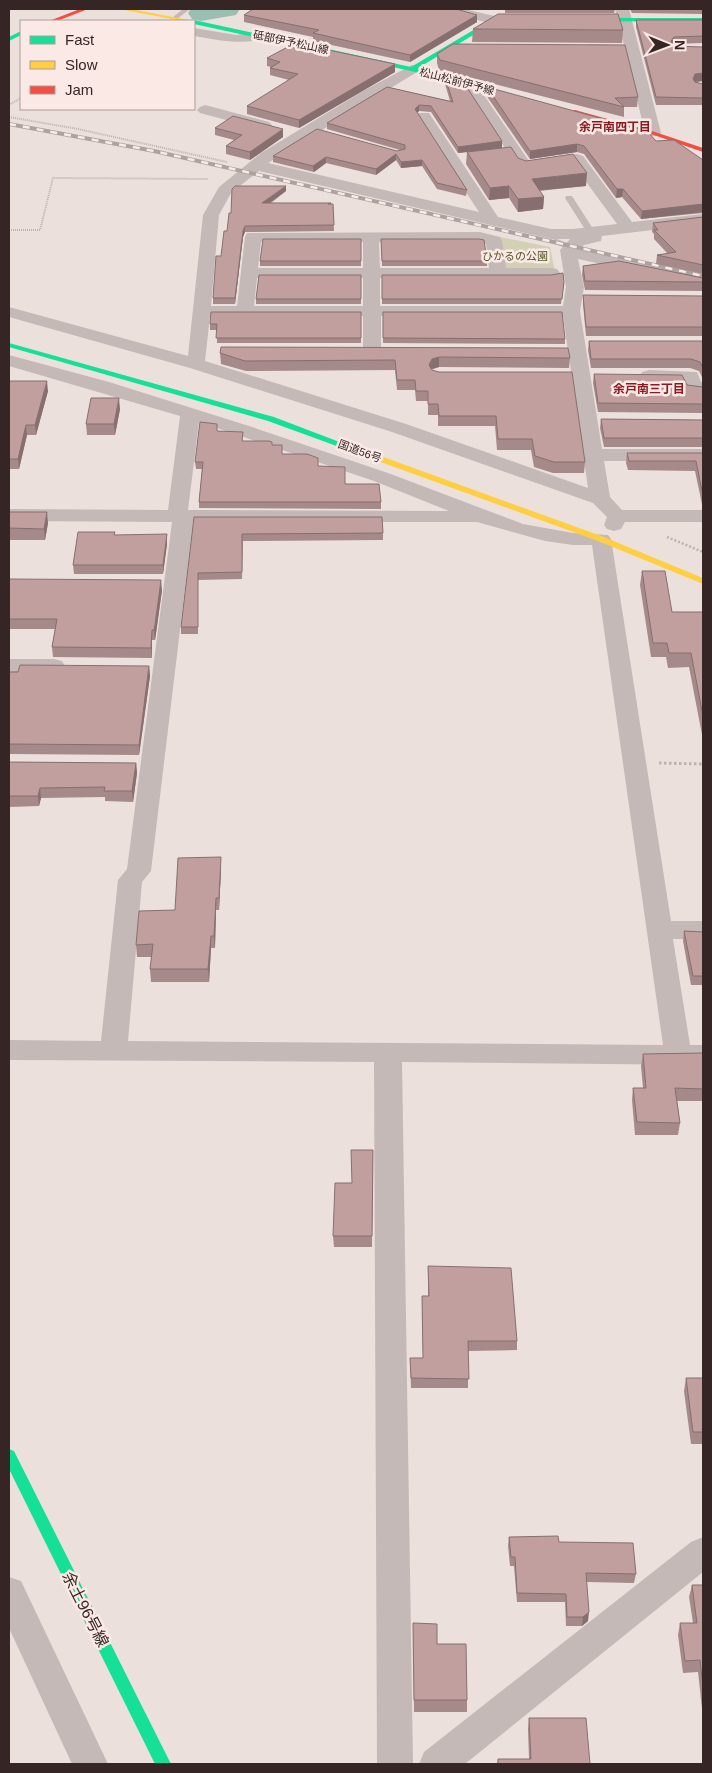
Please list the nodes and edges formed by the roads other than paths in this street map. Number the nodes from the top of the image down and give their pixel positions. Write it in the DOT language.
graph roads {
  1 [pos="85,9"];
  2 [pos="122,9"];
  3 [pos="187,9"];
  4 [pos="448,9"];
  5 [pos="623,14"];
  6 [pos="497,16"];
  7 [pos="175,18"];
  8 [pos="55,20"];
  9 [pos="184,20"];
  10 [pos="519,20"];
  11 [pos="567,20"];
  12 [pos="703,20"];
  13 [pos="195,23"];
  14 [pos="195,32"];
  15 [pos="259,36"];
  16 [pos="448,48"];
  17 [pos="478,48"];
  18 [pos="574,48"];
  19 [pos="632,49"];
  20 [pos="426,61"];
  21 [pos="456,61"];
  22 [pos="412,69"];
  23 [pos="470,84"];
  24 [pos="536,102"];
  25 [pos="564,109"];
  26 [pos="206,110"];
  27 [pos="424,116"];
  28 [pos="310,132"];
  29 [pos="653,134"];
  30 [pos="703,150"];
  31 [pos="516,152"];
  32 [pos="498,154"];
  33 [pos="470,157"];
  34 [pos="452,160"];
  35 [pos="254,167"];
  36 [pos="569,198"];
  37 [pos="703,219"];
  38 [pos="493,221"];
  39 [pos="629,228"];
  40 [pos="591,232"];
  41 [pos="371,238"];
  42 [pos="562,241"];
  43 [pos="579,254"];
  44 [pos="613,262"];
  45 [pos="250,273"];
  46 [pos="372,273"];
  47 [pos="498,273"];
  48 [pos="551,274"];
  49 [pos="616,279"];
  50 [pos="703,281"];
  51 [pos="576,301"];
  52 [pos="201,311"];
  53 [pos="245,311"];
  54 [pos="372,311"];
  55 [pos="9,312"];
  56 [pos="595,343"];
  57 [pos="9,345"];
  58 [pos="576,347"];
  59 [pos="217,350"];
  60 [pos="352,350"];
  61 [pos="372,350"];
  62 [pos="391,350"];
  63 [pos="558,351"];
  64 [pos="197,357"];
  65 [pos="9,360"];
  66 [pos="562,376"];
  67 [pos="581,376"];
  68 [pos="601,376"];
  69 [pos="631,376"];
  70 [pos="703,388"];
  71 [pos="190,414"];
  72 [pos="588,420"];
  73 [pos="607,420"];
  74 [pos="593,455"];
  75 [pos="703,455"];
  76 [pos="600,499"];
  77 [pos="9,515"];
  78 [pos="180,516"];
  79 [pos="703,516"];
  80 [pos="486,517"];
  81 [pos="613,526"];
  82 [pos="703,581"];
  83 [pos="9,666"];
  84 [pos="77,666"];
  85 [pos="659,930"];
  86 [pos="703,930"];
  87 [pos="9,1050"];
  88 [pos="114,1051"];
  89 [pos="388,1053"];
  90 [pos="691,1055"];
  91 [pos="9,1455"];
  92 [pos="703,1552"];
  93 [pos="9,1592"];
  94 [pos="90,1764"];
  95 [pos="163,1764"];
  96 [pos="395,1764"];
  97 [pos="437,1764"];
  1 -- 8 [label="main road"];
  2 -- 7 [label="main road, 砥部伊予松山線"];
  3 -- 7 [label="lane"];
  4 -- 6 [label="street"];
  5 -- 11 [label="main road"];
  5 -- 12 [label="main road"];
  5 -- 19 [label="street"];
  6 -- 10 [label="main road"];
  6 -- 16 [label="main road"];
  7 -- 9 [label="main road, 砥部伊予松山線"];
  13 -- 15 [label="main road, 砥部伊予松山線"];
  14 -- 15 [label="street"];
  15 -- 22 [label="main road, 砥部伊予松山線"];
  16 -- 17 [label="street"];
  16 -- 20 [label="main road"];
  18 -- 19 [label="street"];
  19 -- 29 [label="street"];
  20 -- 21 [label="street"];
  20 -- 22 [label="main road"];
  22 -- 23 [label="main road, 松山松前伊予線"];
  22 -- 28 [label="street"];
  23 -- 24 [label="main road, 松山松前伊予線"];
  23 -- 31 [label="street"];
  25 -- 29 [label="main road"];
  26 -- 28 [label="street"];
  27 -- 34 [label="street"];
  28 -- 35 [label="street"];
  29 -- 30 [label="main road"];
  31 -- 32 [label="street"];
  31 -- 39 [label="street"];
  33 -- 34 [label="street"];
  34 -- 38 [label="street"];
  35 -- 38 [label="street"];
  35 -- 52 [label="street"];
  36 -- 40 [label="lane"];
  37 -- 39 [label="street"];
  37 -- 51 [label="street"];
  38 -- 42 [label="street"];
  39 -- 40 [label="street"];
  40 -- 42 [label="street"];
  41 -- 45 [label="street"];
  41 -- 46 [label="street"];
  41 -- 47 [label="street"];
  42 -- 51 [label="street"];
  43 -- 44 [label="street"];
  44 -- 49 [label="street"];
  44 -- 50 [label="street"];
  45 -- 46 [label="street"];
  45 -- 53 [label="street"];
  46 -- 47 [label="street"];
  46 -- 54 [label="street"];
  47 -- 48 [label="street"];
  51 -- 54 [label="street"];
  51 -- 58 [label="street"];
  52 -- 53 [label="street"];
  52 -- 64 [label="street"];
  53 -- 54 [label="street"];
  54 -- 61 [label="street"];
  55 -- 64 [label="street"];
  56 -- 58 [label="street"];
  57 -- 81 [label="main road, 国道56号"];
  58 -- 63 [label="street"];
  58 -- 67 [label="street"];
  59 -- 64 [label="street"];
  60 -- 61 [label="street"];
  61 -- 62 [label="street"];
  64 -- 76 [label="street"];
  65 -- 71 [label="street"];
  66 -- 67 [label="street"];
  67 -- 68 [label="street"];
  67 -- 72 [label="street"];
  69 -- 70 [label="street"];
  71 -- 78 [label="street"];
  71 -- 80 [label="street"];
  72 -- 73 [label="street"];
  72 -- 74 [label="street"];
  74 -- 75 [label="street"];
  74 -- 76 [label="street"];
  76 -- 81 [label="street"];
  77 -- 78 [label="street"];
  78 -- 80 [label="street"];
  78 -- 88 [label="street"];
  79 -- 81 [label="street"];
  80 -- 81 [label="street"];
  81 -- 82 [label="main road, 国道56号"];
  81 -- 85 [label="street"];
  83 -- 84 [label="street"];
  85 -- 86 [label="street"];
  85 -- 90 [label="street"];
  87 -- 88 [label="street"];
  88 -- 89 [label="street"];
  89 -- 90 [label="street"];
  89 -- 96 [label="street"];
  91 -- 95 [label="main road, 余土96号線"];
  92 -- 97 [label="street"];
  93 -- 94 [label="street"];
}
